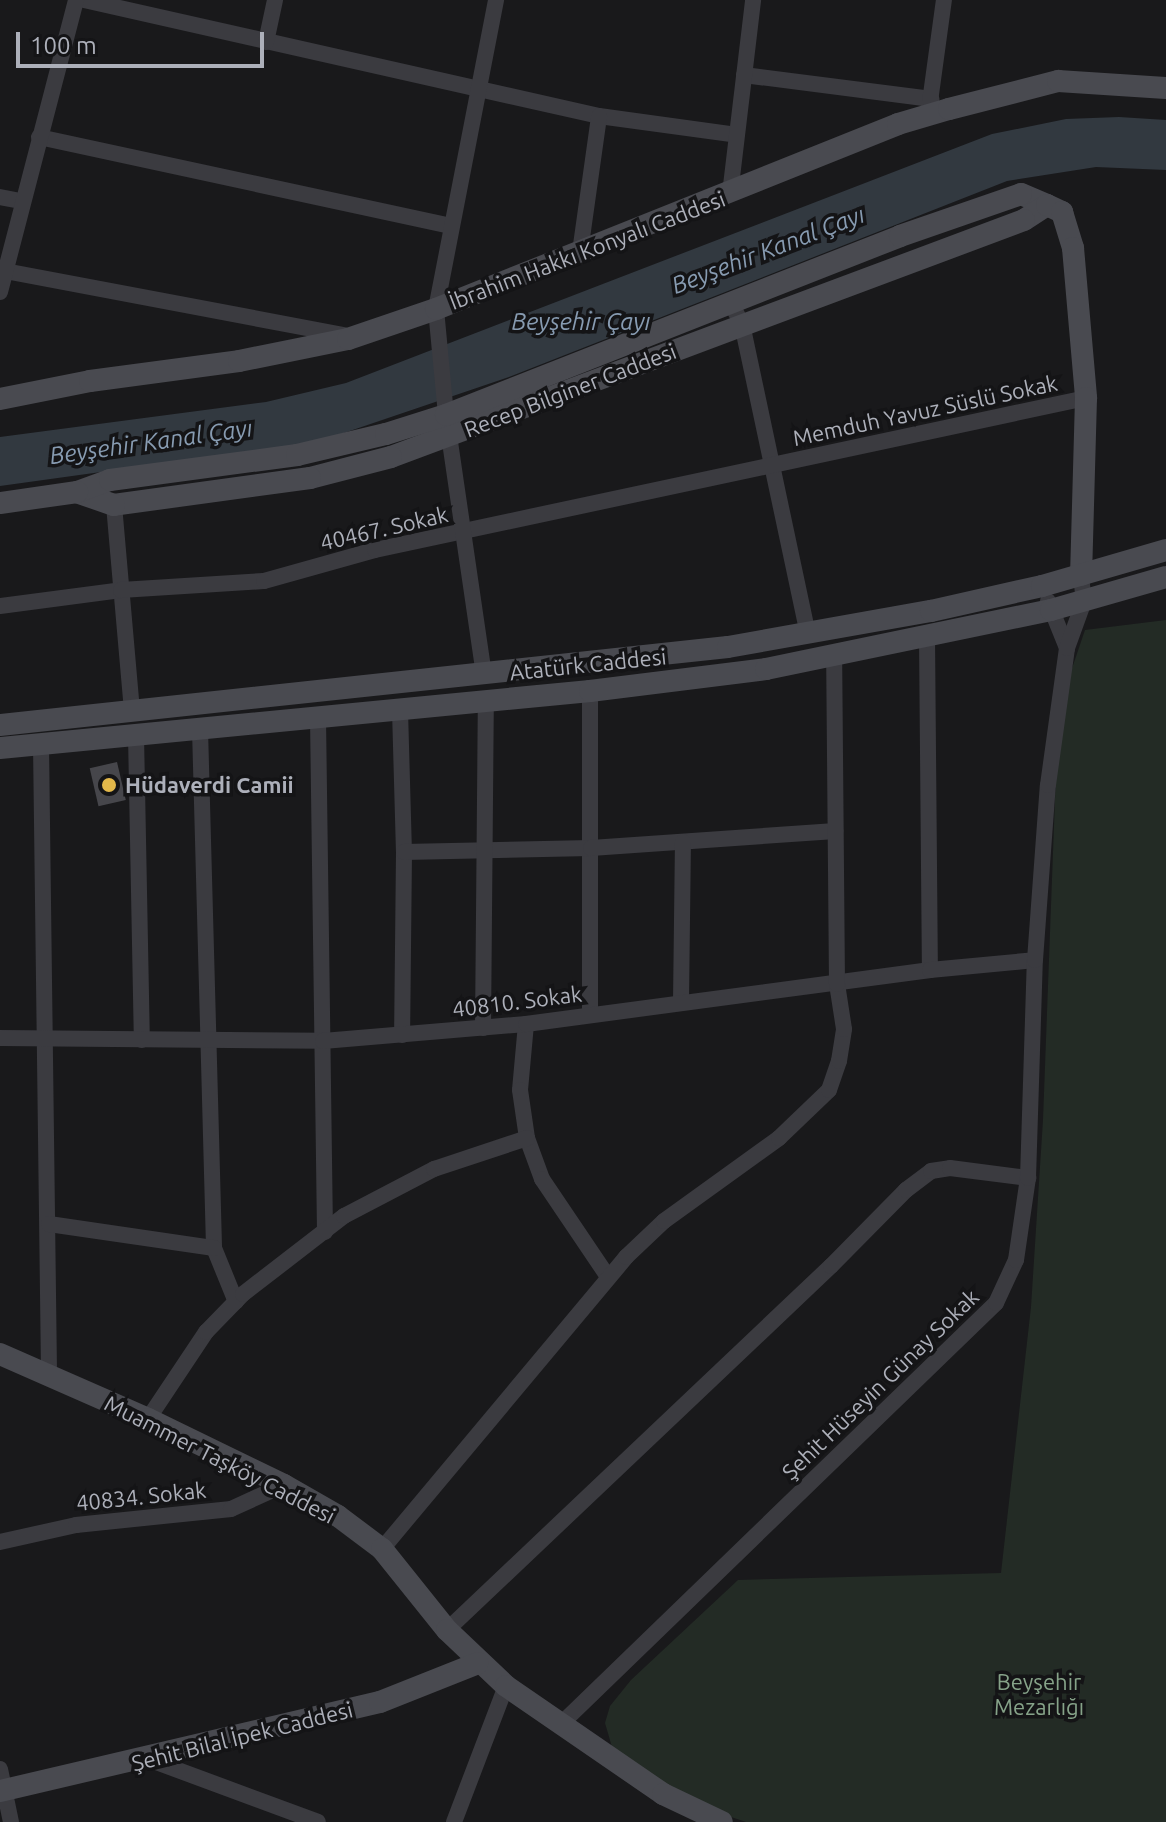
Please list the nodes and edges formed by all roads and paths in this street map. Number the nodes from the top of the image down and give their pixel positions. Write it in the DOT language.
graph roads {
  1 [pos="76,0"];
  2 [pos="84,0"];
  3 [pos="275,0"];
  4 [pos="496,0"];
  5 [pos="753,0"];
  6 [pos="944,0"];
  7 [pos="266,42"];
  8 [pos="744,75"];
  9 [pos="1166,88"];
  10 [pos="478,90"];
  11 [pos="930,107"];
  12 [pos="599,116"];
  13 [pos="737,135"];
  14 [pos="39,137"];
  15 [pos="730,194"];
  16 [pos="0,197"];
  17 [pos="21,201"];
  18 [pos="1047,205"];
  19 [pos="451,226"];
  20 [pos="580,252"];
  21 [pos="5,271"];
  22 [pos="0,292"];
  23 [pos="730,302"];
  24 [pos="436,309"];
  25 [pos="742,324"];
  26 [pos="355,337"];
  27 [pos="1086,398"];
  28 [pos="0,399"];
  29 [pos="447,425"];
  30 [pos="774,465"];
  31 [pos="77,492"];
  32 [pos="0,503"];
  33 [pos="114,505"];
  34 [pos="463,533"];
  35 [pos="1166,550"];
  36 [pos="1081,575"];
  37 [pos="1166,577"];
  38 [pos="1042,586"];
  39 [pos="121,590"];
  40 [pos="1084,601"];
  41 [pos="0,606"];
  42 [pos="1051,610"];
  43 [pos="808,634"];
  44 [pos="927,637"];
  45 [pos="1067,648"];
  46 [pos="834,658"];
  47 [pos="484,675"];
  48 [pos="590,691"];
  49 [pos="486,701"];
  50 [pos="400,710"];
  51 [pos="132,711"];
  52 [pos="318,718"];
  53 [pos="0,725"];
  54 [pos="200,729"];
  55 [pos="136,735"];
  56 [pos="41,744"];
  57 [pos="0,748"];
  58 [pos="835,831"];
  59 [pos="683,842"];
  60 [pos="591,848"];
  61 [pos="485,851"];
  62 [pos="404,852"];
  63 [pos="1035,960"];
  64 [pos="930,970"];
  65 [pos="837,984"];
  66 [pos="681,1002"];
  67 [pos="590,1015"];
  68 [pos="526,1024"];
  69 [pos="483,1028"];
  70 [pos="402,1035"];
  71 [pos="0,1038"];
  72 [pos="47,1039"];
  73 [pos="142,1040"];
  74 [pos="207,1041"];
  75 [pos="323,1041"];
  76 [pos="527,1138"];
  77 [pos="1028,1178"];
  78 [pos="49,1224"];
  79 [pos="325,1232"];
  80 [pos="214,1248"];
  81 [pos="608,1277"];
  82 [pos="236,1302"];
  83 [pos="0,1354"];
  84 [pos="49,1376"];
  85 [pos="148,1419"];
  86 [pos="284,1485"];
  87 [pos="0,1542"];
  88 [pos="382,1549"];
  89 [pos="447,1630"];
  90 [pos="478,1663"];
  91 [pos="506,1686"];
  92 [pos="561,1724"];
  93 [pos="148,1759"];
  94 [pos="2,1783"];
  95 [pos="689,1815"];
  96 [pos="11,1822"];
  97 [pos="318,1822"];
  98 [pos="454,1822"];
  99 [pos="722,1822"];
  1 -- 14 [label="street"];
  2 -- 7 [label="street"];
  3 -- 7 [label="street"];
  4 -- 10 [label="street"];
  5 -- 8 [label="street"];
  6 -- 11 [label="street"];
  7 -- 10 [label="street"];
  8 -- 11 [label="street"];
  8 -- 13 [label="street"];
  9 -- 11 [label="street, İbrahim Hakkı Konyalı Caddesi"];
  10 -- 12 [label="street"];
  10 -- 19 [label="street"];
  11 -- 15 [label="street, İbrahim Hakkı Konyalı Caddesi"];
  12 -- 13 [label="street"];
  12 -- 20 [label="street"];
  13 -- 15 [label="street"];
  14 -- 17 [label="street"];
  14 -- 19 [label="street"];
  15 -- 20 [label="street, İbrahim Hakkı Konyalı Caddesi"];
  16 -- 17 [label="street"];
  17 -- 21 [label="street"];
  18 -- 23 [label="street, Recep Bilginer Caddesi"];
  18 -- 25 [label="street, Recep Bilginer Caddesi"];
  18 -- 27 [label="street"];
  19 -- 24 [label="street"];
  20 -- 24 [label="street, İbrahim Hakkı Konyalı Caddesi"];
  21 -- 22 [label="street"];
  21 -- 26 [label="street"];
  23 -- 25 [label="street"];
  23 -- 29 [label="street, Recep Bilginer Caddesi"];
  24 -- 26 [label="street, İbrahim Hakkı Konyalı Caddesi"];
  24 -- 29 [label="street"];
  25 -- 29 [label="street, Recep Bilginer Caddesi"];
  25 -- 30 [label="street"];
  26 -- 28 [label="street, İbrahim Hakkı Konyalı Caddesi"];
  27 -- 30 [label="street, Memduh Yavuz Süslü Sokak"];
  27 -- 36 [label="street"];
  29 -- 31 [label="street, Recep Bilginer Caddesi"];
  29 -- 33 [label="street, Recep Bilginer Caddesi"];
  29 -- 34 [label="street"];
  30 -- 34 [label="street, 40467. Sokak"];
  30 -- 43 [label="street"];
  31 -- 32 [label="street, Recep Bilginer Caddesi"];
  31 -- 33 [label="street, Recep Bilginer Caddesi"];
  33 -- 39 [label="street"];
  34 -- 39 [label="street, 40467. Sokak"];
  34 -- 47 [label="street"];
  35 -- 36 [label="street, Atatürk Caddesi"];
  36 -- 38 [label="street, Atatürk Caddesi"];
  36 -- 40 [label="street"];
  37 -- 40 [label="street, Atatürk Caddesi"];
  38 -- 42 [label="street"];
  38 -- 43 [label="street, Atatürk Caddesi"];
  39 -- 41 [label="street, 40467. Sokak"];
  39 -- 51 [label="street"];
  40 -- 42 [label="street, Atatürk Caddesi"];
  40 -- 45 [label="street, Şehit Hüseyin Günay Sokak"];
  42 -- 44 [label="street, Atatürk Caddesi"];
  42 -- 45 [label="street"];
  43 -- 47 [label="street, Atatürk Caddesi"];
  44 -- 46 [label="street, Atatürk Caddesi"];
  44 -- 64 [label="street"];
  45 -- 63 [label="street, Şehit Hüseyin Günay Sokak"];
  46 -- 48 [label="street, Atatürk Caddesi"];
  46 -- 58 [label="street"];
  47 -- 51 [label="street, Atatürk Caddesi"];
  48 -- 49 [label="street, Atatürk Caddesi"];
  48 -- 60 [label="street"];
  49 -- 50 [label="street, Atatürk Caddesi"];
  49 -- 61 [label="street"];
  50 -- 52 [label="street, Atatürk Caddesi"];
  50 -- 62 [label="street"];
  51 -- 53 [label="street, Atatürk Caddesi"];
  52 -- 54 [label="street, Atatürk Caddesi"];
  52 -- 75 [label="street"];
  54 -- 55 [label="street, Atatürk Caddesi"];
  54 -- 74 [label="street"];
  55 -- 56 [label="street, Atatürk Caddesi"];
  55 -- 73 [label="street"];
  56 -- 57 [label="street, Atatürk Caddesi"];
  56 -- 72 [label="street"];
  58 -- 59 [label="street"];
  58 -- 65 [label="street"];
  59 -- 60 [label="street"];
  59 -- 66 [label="street"];
  60 -- 61 [label="street"];
  60 -- 67 [label="street"];
  61 -- 62 [label="street"];
  61 -- 69 [label="street"];
  62 -- 70 [label="street"];
  63 -- 64 [label="street, 40810. Sokak"];
  63 -- 77 [label="street, Şehit Hüseyin Günay Sokak"];
  64 -- 65 [label="street, 40810. Sokak"];
  65 -- 66 [label="street, 40810. Sokak"];
  65 -- 81 [label="street"];
  66 -- 67 [label="street, 40810. Sokak"];
  67 -- 68 [label="street, 40810. Sokak"];
  68 -- 69 [label="street, 40810. Sokak"];
  68 -- 76 [label="street"];
  69 -- 70 [label="street, 40810. Sokak"];
  70 -- 75 [label="street, 40810. Sokak"];
  71 -- 72 [label="street, 40810. Sokak"];
  72 -- 73 [label="street, 40810. Sokak"];
  72 -- 78 [label="street"];
  73 -- 74 [label="street, 40810. Sokak"];
  74 -- 75 [label="street, 40810. Sokak"];
  74 -- 80 [label="street"];
  75 -- 79 [label="street"];
  76 -- 79 [label="street"];
  76 -- 81 [label="street"];
  77 -- 89 [label="street"];
  77 -- 92 [label="street, Şehit Hüseyin Günay Sokak"];
  78 -- 80 [label="street"];
  78 -- 84 [label="street"];
  79 -- 82 [label="street"];
  80 -- 82 [label="street"];
  81 -- 88 [label="street"];
  82 -- 85 [label="street"];
  83 -- 84 [label="street, Muammer Taşköy Caddesi"];
  84 -- 85 [label="street, Muammer Taşköy Caddesi"];
  85 -- 86 [label="street, Muammer Taşköy Caddesi"];
  86 -- 87 [label="street, 40834. Sokak"];
  86 -- 88 [label="street, Muammer Taşköy Caddesi"];
  88 -- 89 [label="street, Muammer Taşköy Caddesi"];
  89 -- 90 [label="street, Muammer Taşköy Caddesi"];
  90 -- 91 [label="street, Muammer Taşköy Caddesi"];
  90 -- 93 [label="street, Şehit Bilal İpek Caddesi"];
  91 -- 92 [label="street, Muammer Taşköy Caddesi"];
  91 -- 98 [label="street"];
  92 -- 95 [label="street, Muammer Taşköy Caddesi"];
  93 -- 94 [label="street, Şehit Bilal İpek Caddesi"];
  93 -- 97 [label="street"];
  94 -- 96 [label="street"];
  95 -- 99 [label="street, Muammer Taşköy Caddesi"];
}
